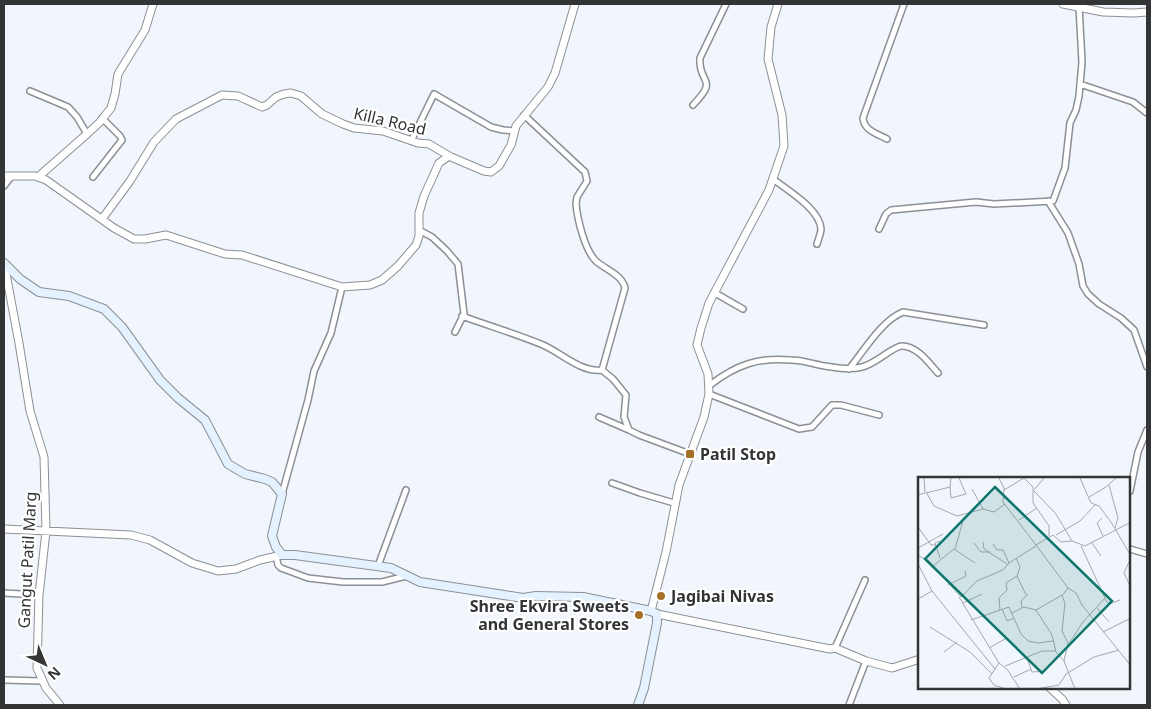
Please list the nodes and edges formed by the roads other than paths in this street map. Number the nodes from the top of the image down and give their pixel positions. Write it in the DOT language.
graph roads {
  1 [pos="153,4"];
  2 [pos="575,4"];
  3 [pos="726,4"];
  4 [pos="778,4"];
  5 [pos="904,4"];
  6 [pos="1063,4"];
  7 [pos="1079,6"];
  8 [pos="1147,12"];
  9 [pos="1080,84"];
  10 [pos="30,91"];
  11 [pos="693,105"];
  12 [pos="1147,113"];
  13 [pos="524,115"];
  14 [pos="102,118"];
  15 [pos="515,131"];
  16 [pos="87,134"];
  17 [pos="887,139"];
  18 [pos="410,141"];
  19 [pos="449,156"];
  20 [pos="8,176"];
  21 [pos="38,177"];
  22 [pos="93,177"];
  23 [pos="773,179"];
  24 [pos="4,186"];
  25 [pos="1048,202"];
  26 [pos="102,219"];
  27 [pos="879,229"];
  28 [pos="419,230"];
  29 [pos="817,244"];
  30 [pos="4,263"];
  31 [pos="342,287"];
  32 [pos="716,293"];
  33 [pos="743,309"];
  34 [pos="462,316"];
  35 [pos="984,324"];
  36 [pos="455,332"];
  37 [pos="1147,367"];
  38 [pos="849,369"];
  39 [pos="602,370"];
  40 [pos="938,373"];
  41 [pos="710,385"];
  42 [pos="709,394"];
  43 [pos="879,415"];
  44 [pos="599,417"];
  45 [pos="629,430"];
  46 [pos="1147,430"];
  47 [pos="690,454"];
  48 [pos="612,482"];
  49 [pos="1131,486"];
  50 [pos="406,490"];
  51 [pos="282,494"];
  52 [pos="674,503"];
  53 [pos="4,530"];
  54 [pos="46,531"];
  55 [pos="1131,549"];
  56 [pos="1147,554"];
  57 [pos="279,555"];
  58 [pos="378,566"];
  59 [pos="406,576"];
  60 [pos="865,580"];
  61 [pos="4,593"];
  62 [pos="39,595"];
  63 [pos="654,612"];
  64 [pos="836,648"];
  65 [pos="918,660"];
  66 [pos="866,661"];
  67 [pos="4,680"];
  68 [pos="42,681"];
  69 [pos="1051,689"];
  70 [pos="60,705"];
  71 [pos="638,705"];
  72 [pos="849,705"];
  73 [pos="1066,705"];
  1 -- 14 [label="street"];
  2 -- 13 [label="street"];
  3 -- 11 [label="street"];
  4 -- 23 [label="street"];
  5 -- 17 [label="street"];
  6 -- 7 [label="street"];
  7 -- 8 [label="street"];
  7 -- 9 [label="street"];
  9 -- 12 [label="street"];
  9 -- 25 [label="street"];
  10 -- 16 [label="street"];
  13 -- 15 [label="street"];
  13 -- 39 [label="street"];
  14 -- 16 [label="street"];
  14 -- 22 [label="street"];
  15 -- 18 [label="street"];
  15 -- 19 [label="street, Killa Road"];
  16 -- 21 [label="street"];
  18 -- 19 [label="street, Killa Road"];
  18 -- 26 [label="street, Killa Road"];
  19 -- 28 [label="street"];
  20 -- 21 [label="street"];
  20 -- 24 [label="street"];
  21 -- 26 [label="street"];
  23 -- 29 [label="street"];
  23 -- 32 [label="street"];
  25 -- 27 [label="street"];
  25 -- 37 [label="street"];
  26 -- 31 [label="street"];
  28 -- 31 [label="street"];
  28 -- 34 [label="street"];
  30 -- 51 [label="main road"];
  30 -- 54 [label="street, Gangut Patil Marg"];
  31 -- 51 [label="street"];
  32 -- 33 [label="street"];
  32 -- 41 [label="street"];
  34 -- 36 [label="street"];
  34 -- 39 [label="street"];
  35 -- 38 [label="street"];
  38 -- 40 [label="street"];
  38 -- 41 [label="street"];
  39 -- 45 [label="street"];
  41 -- 42 [label="street"];
  42 -- 43 [label="street"];
  42 -- 47 [label="street"];
  44 -- 45 [label="street"];
  45 -- 47 [label="street"];
  46 -- 49 [label="street"];
  47 -- 52 [label="street"];
  48 -- 52 [label="street"];
  50 -- 58 [label="street"];
  51 -- 57 [label="main road"];
  52 -- 63 [label="street"];
  53 -- 54 [label="street"];
  54 -- 57 [label="street"];
  54 -- 62 [label="street, Gangut Patil Marg"];
  55 -- 56 [label="street"];
  57 -- 58 [label="main road"];
  57 -- 59 [label="street"];
  58 -- 59 [label="main road"];
  59 -- 63 [label="main road"];
  60 -- 64 [label="street"];
  61 -- 62 [label="street"];
  62 -- 68 [label="street, Gangut Patil Marg"];
  63 -- 64 [label="street"];
  63 -- 71 [label="main road"];
  64 -- 66 [label="street"];
  65 -- 66 [label="street"];
  66 -- 72 [label="street"];
  67 -- 68 [label="street"];
  68 -- 70 [label="street, Gangut Patil Marg"];
  69 -- 73 [label="street"];
}
